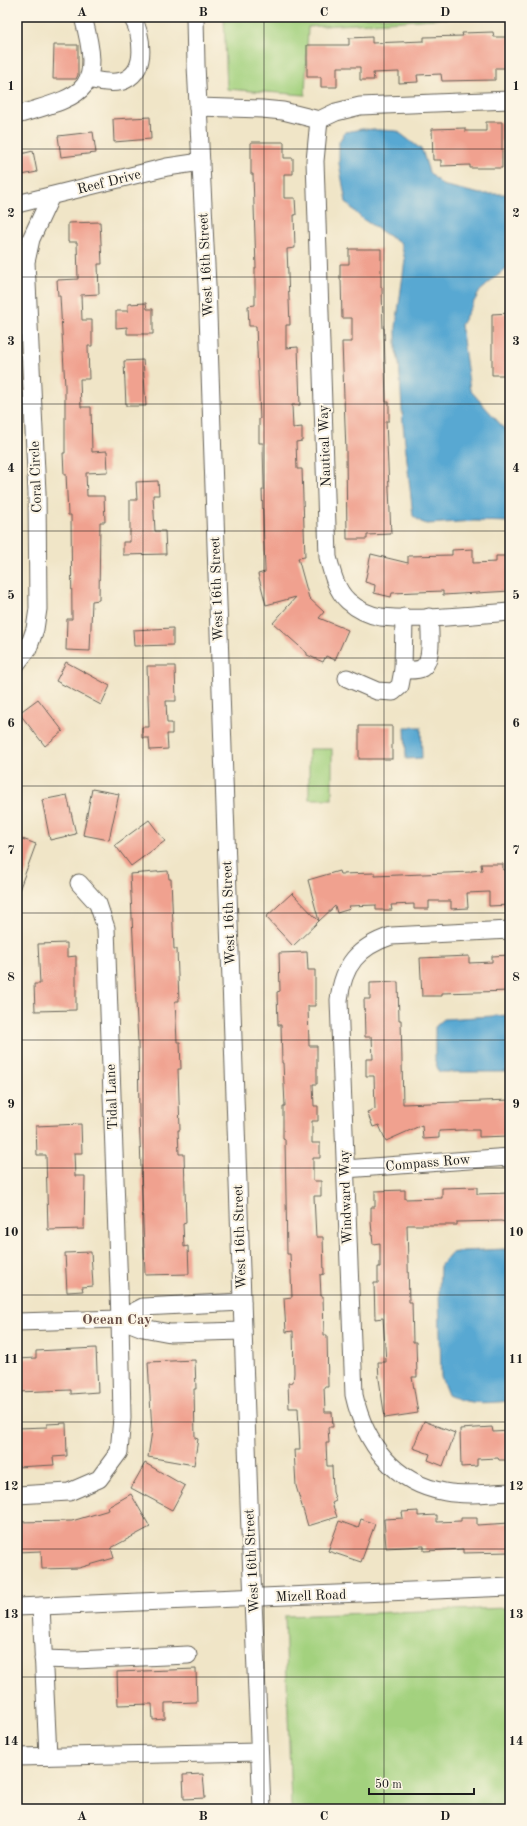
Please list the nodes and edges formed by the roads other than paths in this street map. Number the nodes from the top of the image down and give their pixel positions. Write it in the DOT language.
graph roads {
  1 [pos="83,17"];
  2 [pos="132,17"];
  3 [pos="195,17"];
  4 [pos="88,79"];
  5 [pos="510,100"];
  6 [pos="198,107"];
  7 [pos="17,115"];
  8 [pos="319,120"];
  9 [pos="201,162"];
  10 [pos="51,196"];
  11 [pos="17,204"];
  12 [pos="21,256"];
  13 [pos="510,612"];
  14 [pos="404,617"];
  15 [pos="429,617"];
  16 [pos="17,663"];
  17 [pos="403,670"];
  18 [pos="347,678"];
  19 [pos="79,884"];
  20 [pos="510,930"];
  21 [pos="510,1157"];
  22 [pos="345,1169"];
  23 [pos="242,1302"];
  24 [pos="154,1307"];
  25 [pos="120,1319"];
  26 [pos="17,1322"];
  27 [pos="155,1330"];
  28 [pos="243,1331"];
  29 [pos="510,1492"];
  30 [pos="17,1495"];
  31 [pos="510,1587"];
  32 [pos="253,1598"];
  33 [pos="41,1606"];
  34 [pos="17,1607"];
  35 [pos="188,1655"];
  36 [pos="43,1659"];
  37 [pos="259,1752"];
  38 [pos="48,1756"];
  39 [pos="17,1757"];
  40 [pos="262,1809"];
  1 -- 4 [label="street"];
  2 -- 4 [label="street"];
  3 -- 6 [label="street, West 16th Street"];
  4 -- 7 [label="street"];
  5 -- 8 [label="street"];
  6 -- 8 [label="street"];
  6 -- 9 [label="street, West 16th Street"];
  8 -- 14 [label="street, Nautical Way"];
  9 -- 10 [label="street, Reef Drive"];
  9 -- 23 [label="street, West 16th Street"];
  10 -- 11 [label="street, Reef Drive"];
  10 -- 12 [label="street, Coral Circle"];
  12 -- 16 [label="street, Coral Circle"];
  13 -- 15 [label="street, Nautical Way"];
  14 -- 15 [label="street, Nautical Way"];
  14 -- 17 [label="street"];
  15 -- 17 [label="street"];
  17 -- 18 [label="street"];
  19 -- 25 [label="street, Tidal Lane"];
  20 -- 22 [label="street, Windward Way"];
  21 -- 22 [label="street, Compass Row"];
  22 -- 29 [label="street, Windward Way"];
  23 -- 24 [label="street"];
  23 -- 28 [label="street, West 16th Street"];
  24 -- 25 [label="street"];
  24 -- 27 [label="street"];
  25 -- 26 [label="street"];
  25 -- 27 [label="street"];
  25 -- 30 [label="street, Tidal Lane"];
  27 -- 28 [label="street"];
  28 -- 32 [label="street, West 16th Street"];
  31 -- 32 [label="street, Mizell Road"];
  32 -- 33 [label="street, Mizell Road"];
  32 -- 37 [label="street, West 16th Street"];
  33 -- 34 [label="street, Mizell Road"];
  33 -- 36 [label="street"];
  35 -- 36 [label="street"];
  36 -- 38 [label="street"];
  37 -- 38 [label="street"];
  37 -- 40 [label="street, West 16th Street"];
  38 -- 39 [label="street"];
}
